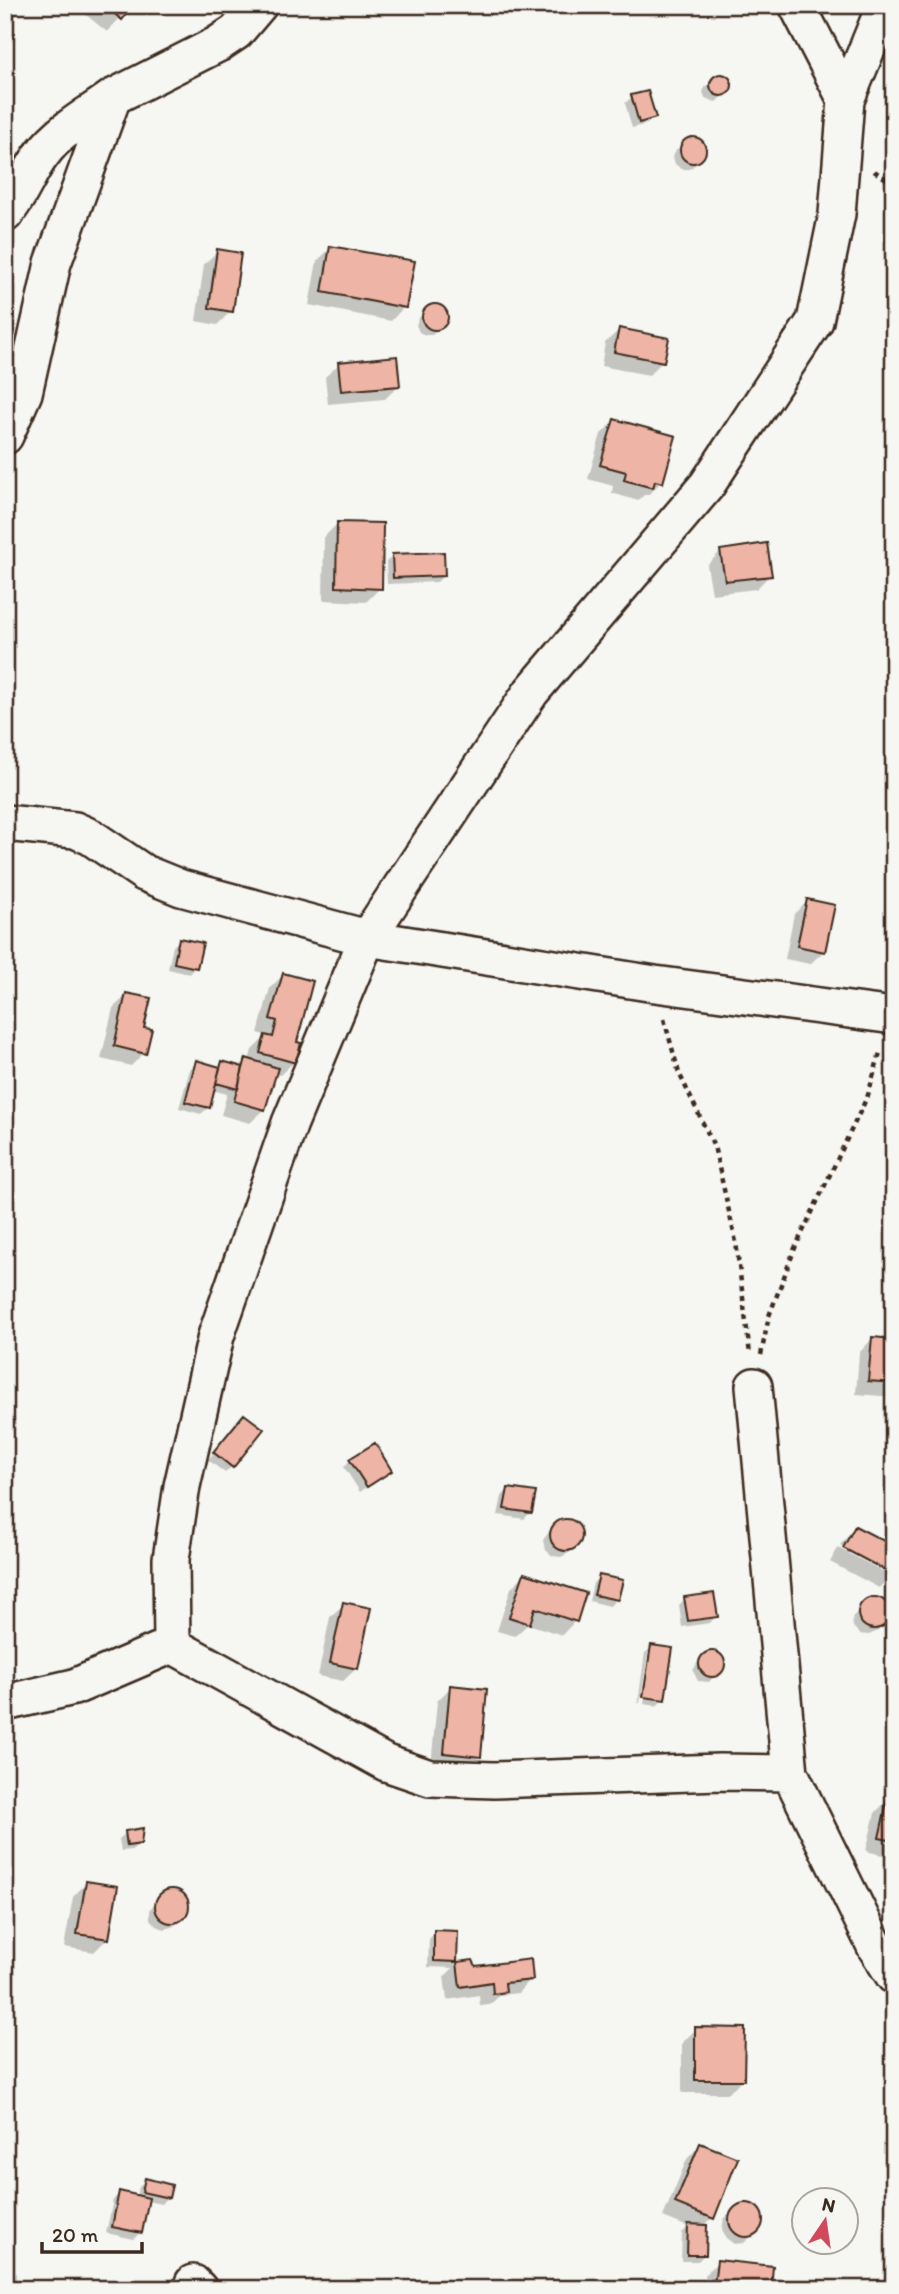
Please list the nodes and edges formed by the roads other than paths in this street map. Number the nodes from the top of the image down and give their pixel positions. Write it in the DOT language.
graph roads {
  1 [pos="259,5"];
  2 [pos="797,5"];
  3 [pos="885,5"];
  4 [pos="113,97"];
  5 [pos="846,100"];
  6 [pos="5,214"];
  7 [pos="5,436"];
  8 [pos="5,823"];
  9 [pos="367,939"];
  10 [pos="892,1016"];
  11 [pos="754,1386"];
  12 [pos="172,1644"];
  13 [pos="5,1703"];
  14 [pos="790,1773"];
  15 [pos="894,1976"];
  1 -- 4 [label="street"];
  2 -- 5 [label="street"];
  3 -- 5 [label="street"];
  4 -- 6 [label="street"];
  4 -- 7 [label="street"];
  5 -- 9 [label="street"];
  8 -- 9 [label="street"];
  9 -- 10 [label="street"];
  9 -- 12 [label="street"];
  11 -- 14 [label="street"];
  12 -- 13 [label="street"];
  12 -- 14 [label="street"];
  14 -- 15 [label="street"];
}
